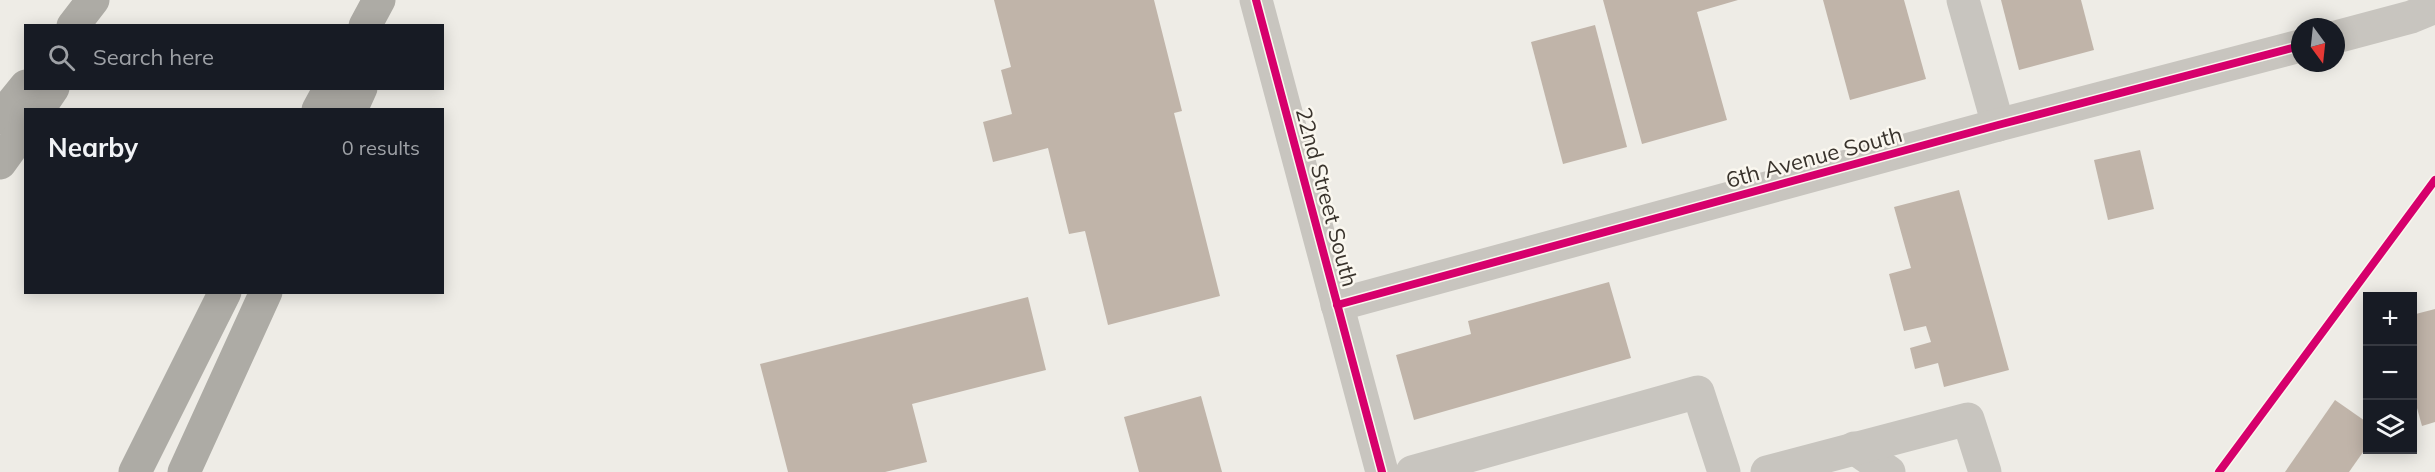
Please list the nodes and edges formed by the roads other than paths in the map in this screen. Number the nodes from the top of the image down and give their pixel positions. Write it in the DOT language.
graph roads {
  1 [pos="93,0"];
  2 [pos="118,0"];
  3 [pos="379,0"];
  4 [pos="403,0"];
  5 [pos="1256,0"];
  6 [pos="1963,0"];
  7 [pos="2435,7"];
  8 [pos="75,24"];
  9 [pos="100,24"];
  10 [pos="366,24"];
  11 [pos="392,24"];
  12 [pos="2345,35"];
  13 [pos="2291,48"];
  14 [pos="24,88"];
  15 [pos="52,90"];
  16 [pos="329,90"];
  17 [pos="360,90"];
  18 [pos="39,108"];
  19 [pos="319,108"];
  20 [pos="352,108"];
  21 [pos="0,118"];
  22 [pos="1998,125"];
  23 [pos="24,130"];
  24 [pos="0,163"];
  25 [pos="224,294"];
  26 [pos="265,294"];
  27 [pos="1337,305"];
  28 [pos="1854,448"];
  29 [pos="135,472"];
  30 [pos="184,472"];
  31 [pos="1382,472"];
  32 [pos="1413,472"];
  33 [pos="1724,472"];
  34 [pos="1767,472"];
  35 [pos="1889,472"];
  36 [pos="1984,472"];
  1 -- 8 [label="highway"];
  2 -- 9 [label="highway"];
  3 -- 10 [label="highway"];
  4 -- 11 [label="highway"];
  5 -- 27 [label="street, 22nd Street South"];
  6 -- 22 [label="street"];
  7 -- 12 [label="street"];
  13 -- 22 [label="street, 6th Avenue South"];
  14 -- 21 [label="highway"];
  15 -- 18 [label="highway"];
  16 -- 19 [label="highway"];
  17 -- 20 [label="highway"];
  22 -- 27 [label="street, 6th Avenue South"];
  23 -- 24 [label="highway"];
  25 -- 29 [label="highway"];
  26 -- 30 [label="highway"];
  27 -- 31 [label="street, 22nd Street South"];
  28 -- 34 [label="street"];
  28 -- 35 [label="street"];
  28 -- 36 [label="street"];
  32 -- 33 [label="street"];
}
